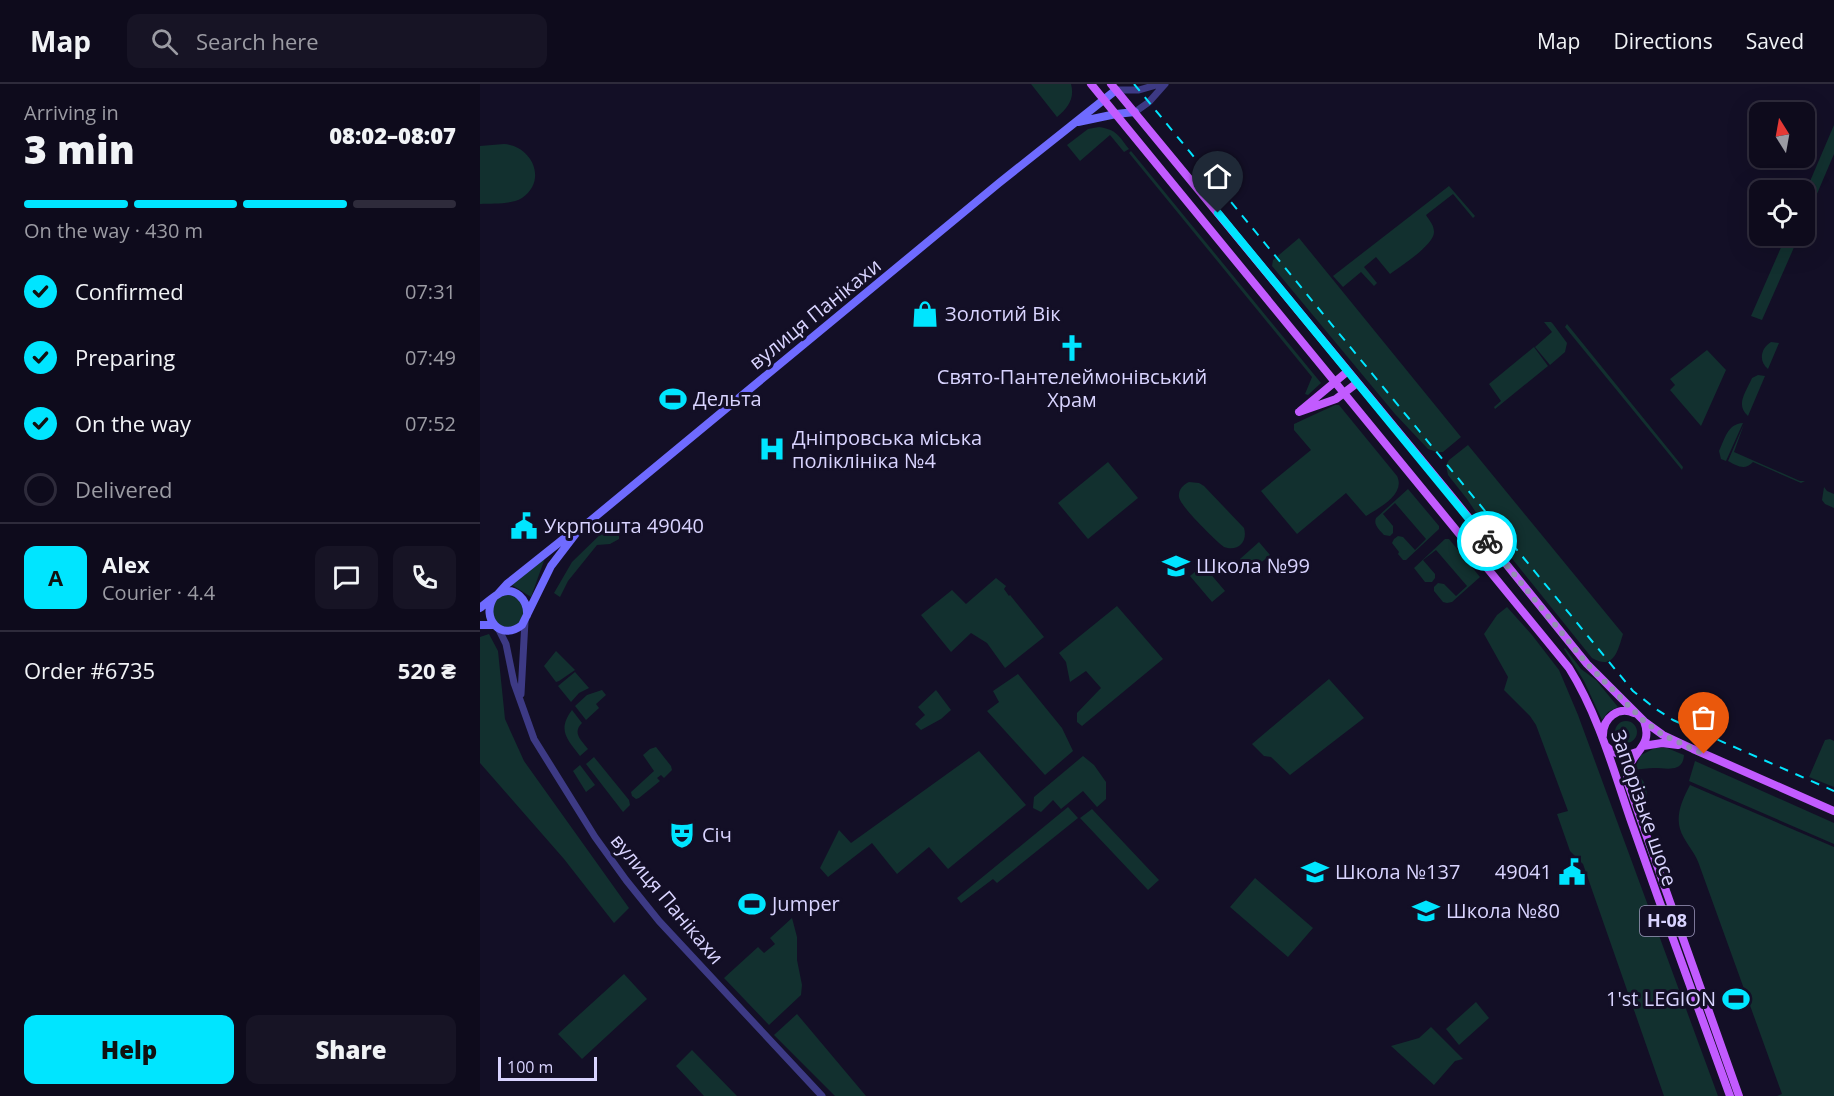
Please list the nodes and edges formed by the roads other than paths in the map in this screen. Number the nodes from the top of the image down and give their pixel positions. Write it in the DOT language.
graph roads {
  1 [pos="1091,84"];
  2 [pos="1160,84"];
  3 [pos="1165,84"];
  4 [pos="1114,87"];
  5 [pos="1104,100"];
  6 [pos="1135,112"];
  7 [pos="1116,114"];
  8 [pos="1074,123"];
  9 [pos="1348,371"];
  10 [pos="1335,382"];
  11 [pos="1357,383"];
  12 [pos="1345,393"];
  13 [pos="578,531"];
  14 [pos="496,596"];
  15 [pos="480,608"];
  16 [pos="526,619"];
  17 [pos="480,625"];
  18 [pos="496,627"];
  19 [pos="521,700"];
  20 [pos="1640,717"];
  21 [pos="1604,741"];
  22 [pos="1640,749"];
  23 [pos="1693,749"];
  24 [pos="1834,811"];
  25 [pos="1689,971"];
  26 [pos="822,1096"];
  27 [pos="1730,1096"];
  28 [pos="1739,1096"];
  1 -- 5 [label="main road, Запорізьке шосе / Н-08"];
  2 -- 4 [label="street"];
  3 -- 6 [label="street"];
  4 -- 5 [label="main road, вулиця Панікахи"];
  4 -- 6 [label="main road, Запорізьке шосе"];
  5 -- 7 [label="main road, Запорізьке шосе / Н-08"];
  5 -- 8 [label="main road, вулиця Панікахи"];
  6 -- 7 [label="main road, вулиця Панікахи"];
  6 -- 9 [label="main road, Запорізьке шосе"];
  7 -- 8 [label="main road, вулиця Панікахи"];
  7 -- 10 [label="main road, Запорізьке шосе / Н-08"];
  8 -- 13 [label="main road, вулиця Панікахи"];
  9 -- 10 [label="main road"];
  9 -- 11 [label="main road, Запорізьке шосе"];
  10 -- 12 [label="main road, Запорізьке шосе / Н-08"];
  10 -- 12 [label="main road"];
  11 -- 12 [label="main road"];
  11 -- 20 [label="main road, Запорізьке шосе"];
  12 -- 21 [label="main road, Запорізьке шосе / Н-08"];
  13 -- 14 [label="main road, вулиця Панікахи"];
  13 -- 16 [label="main road, вулиця Панікахи"];
  14 -- 15 [label="main road, вулиця Панікахи"];
  14 -- 16 [label="main road"];
  14 -- 18 [label="main road"];
  16 -- 18 [label="main road"];
  16 -- 19 [label="street, вулиця Панікахи"];
  17 -- 18 [label="main road"];
  18 -- 19 [label="street, вулиця Панікахи"];
  19 -- 26 [label="street, вулиця Панікахи"];
  20 -- 21 [label="main road"];
  20 -- 22 [label="main road, Запорізьке шосе / Н-08"];
  20 -- 23 [label="main road"];
  21 -- 22 [label="main road"];
  21 -- 25 [label="main road, Запорізьке шосе / Н-08"];
  22 -- 23 [label="main road"];
  22 -- 25 [label="main road, Запорізьке шосе / Н-08"];
  23 -- 24 [label="main road"];
  25 -- 27 [label="main road, Запорізьке шосе / Н-08"];
  25 -- 28 [label="main road, Запорізьке шосе / Н-08"];
}
